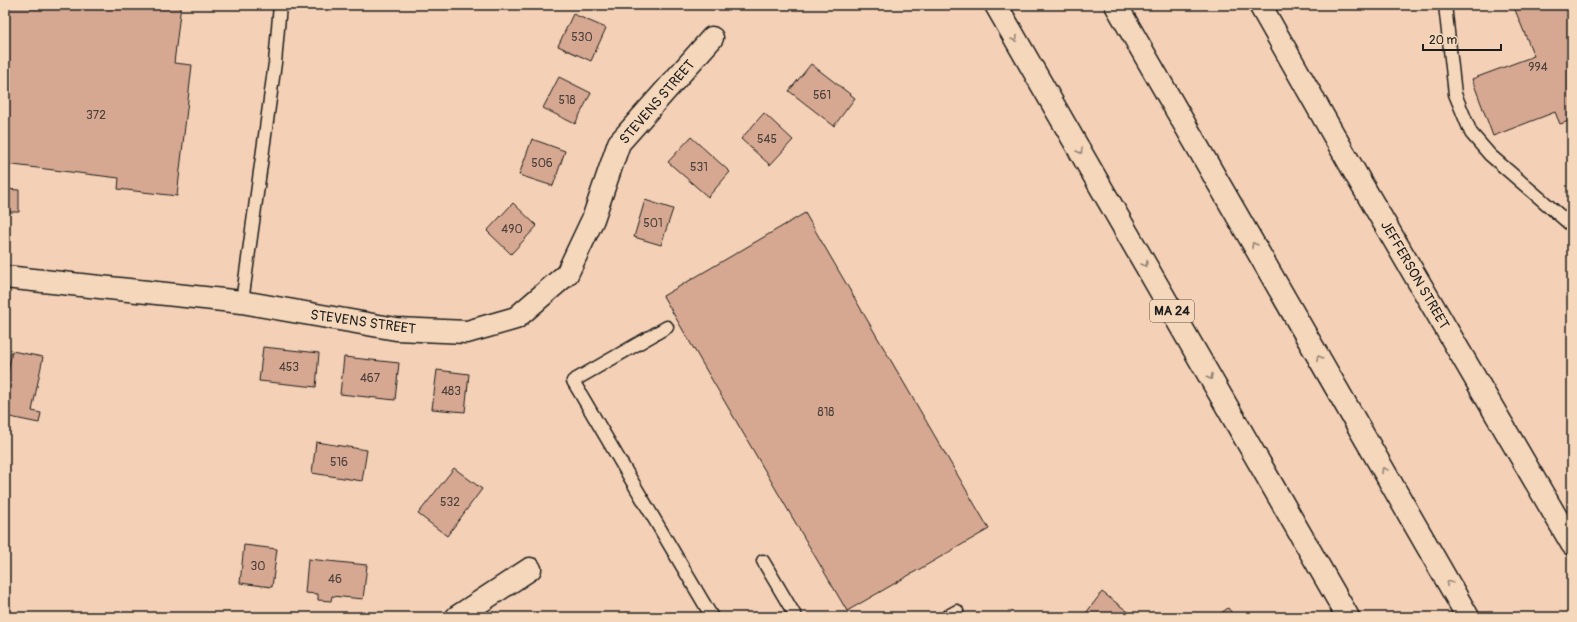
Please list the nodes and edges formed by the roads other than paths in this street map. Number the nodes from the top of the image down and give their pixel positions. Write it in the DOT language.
graph roads {
  1 [pos="280,5"];
  2 [pos="996,5"];
  3 [pos="1116,5"];
  4 [pos="1260,5"];
  5 [pos="1444,5"];
  6 [pos="712,38"];
  7 [pos="1572,226"];
  8 [pos="5,277"];
  9 [pos="242,302"];
  10 [pos="667,328"];
  11 [pos="1572,544"];
  12 [pos="763,561"];
  13 [pos="530,569"];
  14 [pos="957,611"];
  15 [pos="457,617"];
  16 [pos="712,617"];
  17 [pos="796,617"];
  18 [pos="946,617"];
  19 [pos="1348,617"];
  20 [pos="1468,617"];
  1 -- 9 [label="lane"];
  2 -- 19 [label="main road, MA 24, one-way"];
  20 -- 3 [label="main road, one-way"];
  4 -- 11 [label="main road, JEFFERSON STREET"];
  5 -- 7 [label="lane"];
  6 -- 9 [label="main road, STEVENS STREET"];
  8 -- 9 [label="main road, STEVENS STREET"];
  10 -- 16 [label="lane"];
  12 -- 17 [label="lane"];
  13 -- 15 [label="main road"];
  14 -- 18 [label="lane"];
}
